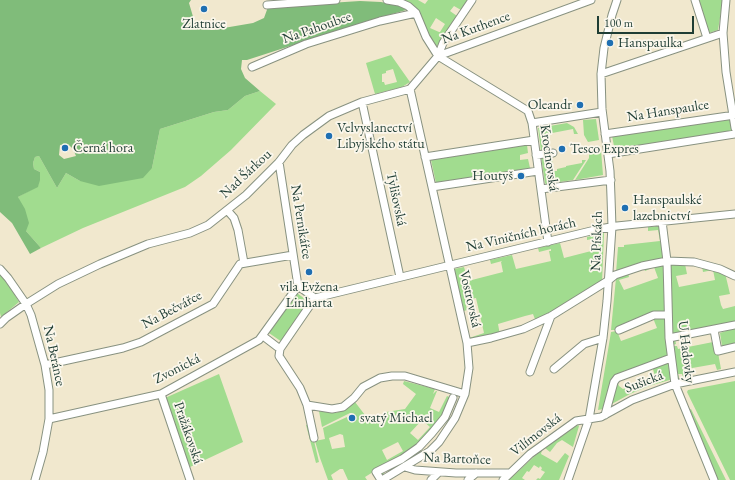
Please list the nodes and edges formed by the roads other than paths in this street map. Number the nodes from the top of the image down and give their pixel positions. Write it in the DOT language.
graph roads {
  1 [pos="336,0"];
  2 [pos="387,0"];
  3 [pos="472,0"];
  4 [pos="590,0"];
  5 [pos="617,0"];
  6 [pos="695,0"];
  7 [pos="726,0"];
  8 [pos="398,1"];
  9 [pos="267,5"];
  10 [pos="416,13"];
  11 [pos="723,32"];
  12 [pos="707,38"];
  13 [pos="438,56"];
  14 [pos="252,67"];
  15 [pos="601,74"];
  16 [pos="410,89"];
  17 [pos="362,102"];
  18 [pos="602,112"];
  19 [pos="734,115"];
  20 [pos="532,123"];
  21 [pos="735,128"];
  22 [pos="605,134"];
  23 [pos="735,134"];
  24 [pos="534,140"];
  25 [pos="553,153"];
  26 [pos="608,154"];
  27 [pos="536,155"];
  28 [pos="425,157"];
  29 [pos="279,162"];
  30 [pos="538,171"];
  31 [pos="611,180"];
  32 [pos="432,187"];
  33 [pos="541,189"];
  34 [pos="227,210"];
  35 [pos="735,214"];
  36 [pos="662,221"];
  37 [pos="612,227"];
  38 [pos="548,242"];
  39 [pos="293,255"];
  40 [pos="667,261"];
  41 [pos="244,263"];
  42 [pos="449,265"];
  43 [pos="0,269"];
  44 [pos="735,276"];
  45 [pos="400,277"];
  46 [pos="609,280"];
  47 [pos="298,286"];
  48 [pos="316,298"];
  49 [pos="26,304"];
  50 [pos="668,315"];
  51 [pos="551,316"];
  52 [pos="0,324"];
  53 [pos="735,325"];
  54 [pos="619,330"];
  55 [pos="714,330"];
  56 [pos="263,336"];
  57 [pos="603,338"];
  58 [pos="669,338"];
  59 [pos="467,343"];
  60 [pos="735,347"];
  61 [pos="280,350"];
  62 [pos="671,358"];
  63 [pos="45,365"];
  64 [pos="554,369"];
  65 [pos="530,372"];
  66 [pos="735,372"];
  67 [pos="675,384"];
  68 [pos="161,394"];
  69 [pos="465,394"];
  70 [pos="453,398"];
  71 [pos="308,405"];
  72 [pos="605,415"];
  73 [pos="49,419"];
  74 [pos="589,419"];
  75 [pos="314,438"];
  76 [pos="405,467"];
  77 [pos="439,472"];
  78 [pos="476,473"];
  79 [pos="510,473"];
  80 [pos="35,480"];
  81 [pos="190,480"];
  82 [pos="381,480"];
  83 [pos="431,480"];
  84 [pos="468,480"];
  85 [pos="503,480"];
  86 [pos="568,480"];
  87 [pos="714,480"];
  1 -- 9 [label="street"];
  2 -- 8 [label="street"];
  3 -- 13 [label="street"];
  4 -- 13 [label="street, Na Kuthence"];
  5 -- 15 [label="street, Na Pískách"];
  6 -- 12 [label="street"];
  7 -- 11 [label="street"];
  8 -- 10 [label="street"];
  10 -- 13 [label="street"];
  10 -- 14 [label="street, Na Pahoubce"];
  11 -- 12 [label="street"];
  11 -- 19 [label="street"];
  12 -- 15 [label="street"];
  13 -- 16 [label="street"];
  13 -- 20 [label="street, Krocínovská"];
  15 -- 18 [label="street, Na Pískách"];
  16 -- 17 [label="street, Nad Šárkou"];
  16 -- 28 [label="street, Vostrovská"];
  17 -- 29 [label="street, Nad Šárkou"];
  17 -- 45 [label="street, Tylišovská"];
  18 -- 20 [label="street"];
  18 -- 22 [label="street, Na Pískách"];
  19 -- 21 [label="street"];
  19 -- 22 [label="street, Na Hanspaulce"];
  20 -- 24 [label="street, Krocínovská"];
  22 -- 26 [label="street, Na Pískách"];
  23 -- 26 [label="street"];
  24 -- 27 [label="street, Krocínovská"];
  24 -- 28 [label="street"];
  25 -- 27 [label="street"];
  26 -- 31 [label="street, Na Pískách"];
  27 -- 30 [label="street, Krocínovská"];
  28 -- 32 [label="street, Vostrovská"];
  29 -- 34 [label="street, Nad Šárkou"];
  29 -- 39 [label="street, Na Pernikářce"];
  30 -- 32 [label="street"];
  30 -- 33 [label="street, Krocínovská"];
  31 -- 33 [label="street"];
  31 -- 37 [label="street, Na Pískách"];
  32 -- 42 [label="street, Vostrovská"];
  33 -- 38 [label="street, Krocínovská"];
  34 -- 41 [label="street"];
  34 -- 49 [label="street, Nad Šárkou"];
  35 -- 36 [label="street, Na Viničních horách"];
  36 -- 37 [label="street, Na Viničních horách"];
  36 -- 40 [label="street, U Hadovky"];
  37 -- 38 [label="street, Na Viničních horách"];
  37 -- 46 [label="street, Na Pískách"];
  38 -- 42 [label="street, Na Viničních horách"];
  39 -- 41 [label="street"];
  39 -- 47 [label="street, Na Pernikářce"];
  40 -- 44 [label="street"];
  40 -- 46 [label="street"];
  40 -- 50 [label="street, U Hadovky"];
  41 -- 63 [label="street, Na Bečvářce"];
  42 -- 45 [label="street, Na Viničních horách"];
  42 -- 59 [label="street, Vostrovská"];
  43 -- 49 [label="street, Na Beránce"];
  45 -- 48 [label="street, Na Viničních horách"];
  46 -- 51 [label="street"];
  46 -- 57 [label="street, Na Pískách"];
  47 -- 48 [label="street"];
  47 -- 56 [label="street"];
  48 -- 61 [label="street"];
  49 -- 52 [label="street, Nad Šárkou"];
  49 -- 63 [label="street, Na Beránce"];
  50 -- 54 [label="street"];
  50 -- 58 [label="street, U Hadovky"];
  51 -- 59 [label="street"];
  51 -- 65 [label="street"];
  53 -- 55 [label="street"];
  55 -- 58 [label="street"];
  55 -- 60 [label="street"];
  56 -- 61 [label="street"];
  56 -- 68 [label="street, Zvonická"];
  57 -- 64 [label="street"];
  57 -- 74 [label="street, Na Pískách"];
  58 -- 62 [label="street, U Hadovky"];
  59 -- 69 [label="street, Vostrovská"];
  61 -- 71 [label="street"];
  62 -- 67 [label="street, U Hadovky"];
  62 -- 72 [label="street"];
  63 -- 73 [label="street, Na Beránce"];
  66 -- 67 [label="street, Sušická"];
  67 -- 72 [label="street, Sušická"];
  67 -- 87 [label="street, U Hadovky"];
  68 -- 73 [label="street, Zvonická"];
  68 -- 81 [label="street, Pražákovská"];
  69 -- 71 [label="street"];
  69 -- 76 [label="street, Vostrovská"];
  70 -- 82 [label="street"];
  71 -- 75 [label="street"];
  72 -- 74 [label="street, Sušická"];
  73 -- 80 [label="street, Na Beránce"];
  74 -- 79 [label="street, Vilímovská"];
  74 -- 86 [label="street, Na Pískách"];
  76 -- 77 [label="street, Na Bartoňce"];
  76 -- 82 [label="street, Vostrovská"];
  77 -- 78 [label="street, Na Bartoňce"];
  77 -- 83 [label="street"];
  78 -- 79 [label="street, Na Bartoňce"];
  78 -- 84 [label="street"];
  79 -- 85 [label="street, Vilímovská"];
}
